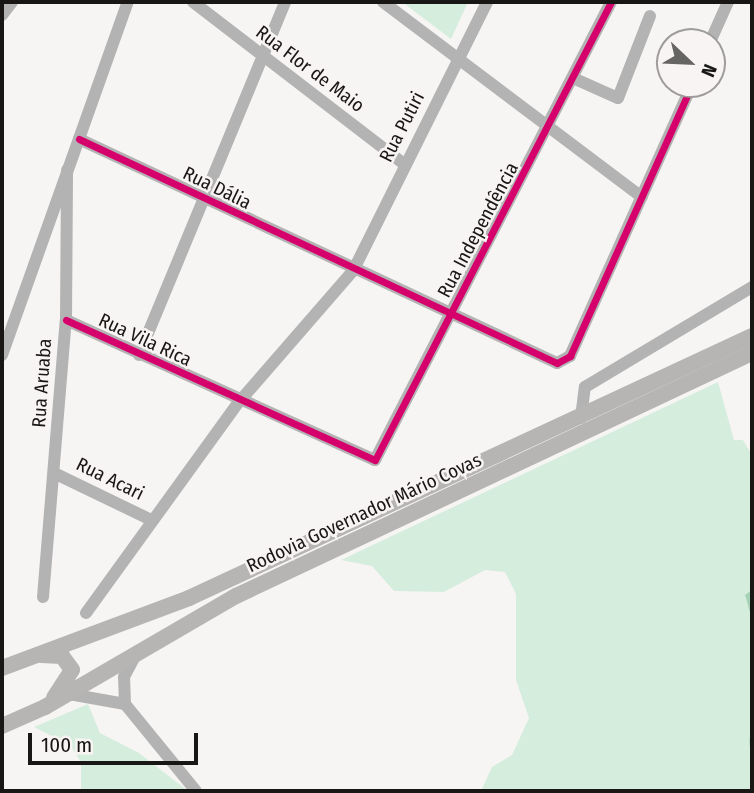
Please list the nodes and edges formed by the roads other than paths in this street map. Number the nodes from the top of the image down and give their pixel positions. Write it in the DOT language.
graph roads {
  1 [pos="12,2"];
  2 [pos="128,2"];
  3 [pos="193,2"];
  4 [pos="285,2"];
  5 [pos="383,2"];
  6 [pos="487,2"];
  7 [pos="611,2"];
  8 [pos="728,2"];
  9 [pos="2,15"];
  10 [pos="650,16"];
  11 [pos="716,28"];
  12 [pos="262,57"];
  13 [pos="459,59"];
  14 [pos="573,78"];
  15 [pos="686,98"];
  16 [pos="548,128"];
  17 [pos="79,139"];
  18 [pos="404,164"];
  19 [pos="67,170"];
  20 [pos="642,197"];
  21 [pos="205,200"];
  22 [pos="353,271"];
  23 [pos="752,288"];
  24 [pos="451,315"];
  25 [pos="66,320"];
  26 [pos="752,336"];
  27 [pos="752,353"];
  28 [pos="2,355"];
  29 [pos="139,355"];
  30 [pos="239,402"];
  31 [pos="581,418"];
  32 [pos="363,458"];
  33 [pos="54,473"];
  34 [pos="149,519"];
  35 [pos="43,597"];
  36 [pos="86,613"];
  37 [pos="140,648"];
  38 [pos="25,657"];
  39 [pos="2,666"];
  40 [pos="69,694"];
  41 [pos="124,704"];
  42 [pos="46,708"];
  43 [pos="7,723"];
  44 [pos="195,791"];
  1 -- 9 [label="street"];
  2 -- 17 [label="street"];
  3 -- 12 [label="street, Rua Flor de Maio"];
  4 -- 12 [label="street"];
  5 -- 13 [label="street"];
  6 -- 13 [label="street, Rua Putiri"];
  7 -- 14 [label="street, Rua Independência"];
  8 -- 11 [label="street"];
  10 -- 14 [label="street"];
  12 -- 18 [label="street, Rua Flor de Maio"];
  12 -- 21 [label="street"];
  13 -- 16 [label="street"];
  13 -- 18 [label="street, Rua Putiri"];
  14 -- 16 [label="street, Rua Independência"];
  15 -- 20 [label="street"];
  16 -- 20 [label="street"];
  16 -- 24 [label="street, Rua Independência"];
  17 -- 19 [label="street"];
  17 -- 21 [label="street, Rua Dália"];
  18 -- 22 [label="street, Rua Putiri"];
  19 -- 25 [label="street, Rua Aruaba"];
  19 -- 28 [label="street"];
  20 -- 24 [label="street, Rua Dália"];
  21 -- 22 [label="street, Rua Dália"];
  21 -- 29 [label="street"];
  22 -- 24 [label="street, Rua Dália"];
  22 -- 30 [label="street, Rua Putiri"];
  23 -- 31 [label="street"];
  24 -- 32 [label="street, Rua Independência"];
  25 -- 29 [label="street, Rua Vila Rica"];
  25 -- 33 [label="street, Rua Aruaba"];
  26 -- 31 [label="main road, Rodovia Governador Mário Covas"];
  27 -- 37 [label="main road, Rodovia Governador Mário Covas"];
  29 -- 30 [label="street, Rua Vila Rica"];
  30 -- 32 [label="street, Rua Vila Rica"];
  30 -- 34 [label="street, Rua Putiri"];
  31 -- 38 [label="main road, Rodovia Governador Mário Covas"];
  33 -- 34 [label="street, Rua Acari"];
  33 -- 35 [label="street, Rua Aruaba"];
  34 -- 36 [label="street, Rua Putiri"];
  37 -- 40 [label="main road, Rodovia Governador Mário Covas"];
  37 -- 41 [label="street"];
  38 -- 39 [label="main road, Rodovia Governador Mário Covas"];
  38 -- 42 [label="main road"];
  40 -- 41 [label="street"];
  40 -- 42 [label="main road, Rodovia Governador Mário Covas"];
  41 -- 44 [label="street"];
  42 -- 43 [label="main road, Rodovia Governador Mário Covas"];
}
